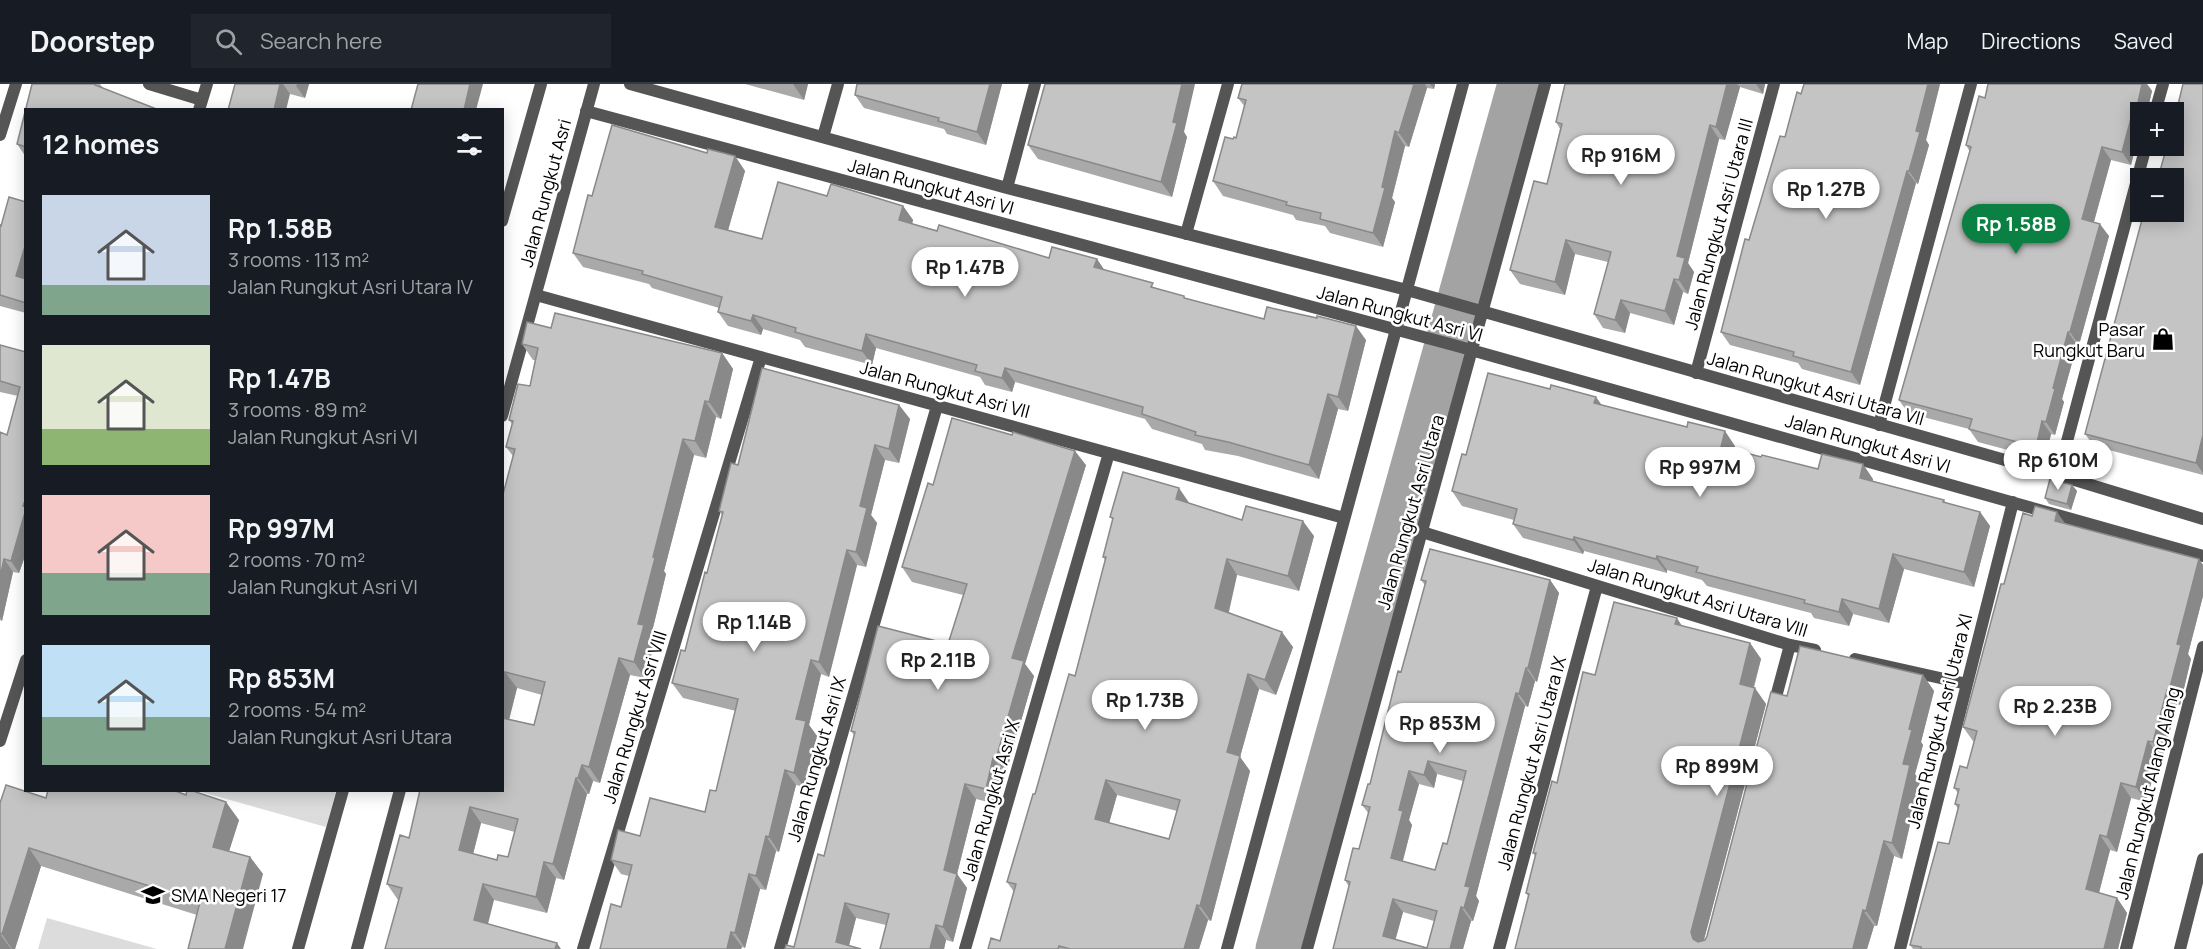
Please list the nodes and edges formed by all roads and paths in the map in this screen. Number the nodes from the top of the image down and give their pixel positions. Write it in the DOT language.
graph roads {
  1 [pos="16,84"];
  2 [pos="149,84"];
  3 [pos="207,84"];
  4 [pos="541,84"];
  5 [pos="594,84"];
  6 [pos="630,84"];
  7 [pos="838,84"];
  8 [pos="1035,84"];
  9 [pos="1228,84"];
  10 [pos="1463,84"];
  11 [pos="1545,84"];
  12 [pos="1774,84"];
  13 [pos="1971,84"];
  14 [pos="2163,84"];
  15 [pos="2158,102"];
  16 [pos="200,105"];
  17 [pos="586,111"];
  18 [pos="0,135"];
  19 [pos="823,137"];
  20 [pos="2143,156"];
  21 [pos="1007,188"];
  22 [pos="504,214"];
  23 [pos="1186,234"];
  24 [pos="1407,290"];
  25 [pos="1420,294"];
  26 [pos="536,295"];
  27 [pos="1484,311"];
  28 [pos="1401,332"];
  29 [pos="1473,351"];
  30 [pos="761,357"];
  31 [pos="1696,373"];
  32 [pos="937,406"];
  33 [pos="504,409"];
  34 [pos="1879,425"];
  35 [pos="1109,453"];
  36 [pos="2058,475"];
  37 [pos="2013,502"];
  38 [pos="1344,518"];
  39 [pos="2203,519"];
  40 [pos="1422,532"];
  41 [pos="2203,556"];
  42 [pos="1597,586"];
  43 [pos="1790,645"];
  44 [pos="2203,646"];
  45 [pos="1823,652"];
  46 [pos="1845,657"];
  47 [pos="24,666"];
  48 [pos="1966,684"];
  49 [pos="1769,724"];
  50 [pos="0,741"];
  51 [pos="342,792"];
  52 [pos="399,792"];
  53 [pos="2203,859"];
  54 [pos="298,949"];
  55 [pos="357,949"];
  56 [pos="584,949"];
  57 [pos="780,949"];
  58 [pos="965,949"];
  59 [pos="1227,949"];
  60 [pos="1307,949"];
  61 [pos="1499,949"];
  62 [pos="1899,949"];
  63 [pos="2126,949"];
  64 [pos="2180,949"];
  1 -- 18 [label="street"];
  2 -- 16 [label="street"];
  3 -- 16 [label="street"];
  4 -- 22 [label="street, Jalan Rungkut Asri"];
  5 -- 17 [label="street, Jalan Rungkut Asri"];
  6 -- 19 [label="street, Jalan Rungkut Asri VI"];
  7 -- 19 [label="street"];
  8 -- 21 [label="street"];
  9 -- 23 [label="street"];
  10 -- 24 [label="street"];
  11 -- 27 [label="street, Jalan Rungkut Asri Utara"];
  12 -- 31 [label="street, Jalan Rungkut Asri Utara III"];
  13 -- 34 [label="street"];
  14 -- 15 [label="street"];
  17 -- 26 [label="street, Jalan Rungkut Asri"];
  17 -- 28 [label="street, Jalan Rungkut Asri VI"];
  19 -- 21 [label="street, Jalan Rungkut Asri VI"];
  20 -- 36 [label="street"];
  21 -- 23 [label="street, Jalan Rungkut Asri VI"];
  23 -- 24 [label="street, Jalan Rungkut Asri VI"];
  24 -- 25 [label="street, Jalan Rungkut Asri VI"];
  24 -- 28 [label="street"];
  25 -- 27 [label="street, Jalan Rungkut Asri Utara VII"];
  26 -- 30 [label="street, Jalan Rungkut Asri VII"];
  26 -- 33 [label="street, Jalan Rungkut Asri"];
  27 -- 29 [label="street, Jalan Rungkut Asri Utara"];
  27 -- 31 [label="street, Jalan Rungkut Asri Utara VII"];
  28 -- 29 [label="street, Jalan Rungkut Asri VI"];
  28 -- 38 [label="street"];
  29 -- 37 [label="street, Jalan Rungkut Asri VI"];
  29 -- 40 [label="street, Jalan Rungkut Asri Utara"];
  30 -- 32 [label="street, Jalan Rungkut Asri VII"];
  30 -- 56 [label="street, Jalan Rungkut Asri VIII"];
  31 -- 34 [label="street, Jalan Rungkut Asri Utara VII"];
  32 -- 35 [label="street, Jalan Rungkut Asri VII"];
  32 -- 57 [label="street, Jalan Rungkut Asri IX"];
  34 -- 36 [label="street, Jalan Rungkut Asri Utara VII"];
  35 -- 38 [label="street, Jalan Rungkut Asri VII"];
  35 -- 58 [label="street, Jalan Rungkut Asri X"];
  36 -- 39 [label="street, Jalan Rungkut Asri Utara VII"];
  37 -- 41 [label="street, Jalan Rungkut Asri VI"];
  37 -- 48 [label="street, Jalan Rungkut Asri Utara XI"];
  38 -- 59 [label="street"];
  40 -- 42 [label="street, Jalan Rungkut Asri Utara VIII"];
  40 -- 60 [label="street, Jalan Rungkut Asri Utara"];
  42 -- 43 [label="street, Jalan Rungkut Asri Utara VIII"];
  42 -- 61 [label="street, Jalan Rungkut Asri Utara IX"];
  43 -- 45 [label="street, Jalan Rungkut Asri Utara VIII"];
  43 -- 49 [label="street"];
  44 -- 63 [label="street, Jalan Rungkut Alang Alang"];
  46 -- 48 [label="street"];
  47 -- 50 [label="street"];
  48 -- 62 [label="street, Jalan Rungkut Asri Utara XI"];
  51 -- 54 [label="street"];
  52 -- 55 [label="street"];
  53 -- 64 [label="street"];
}
